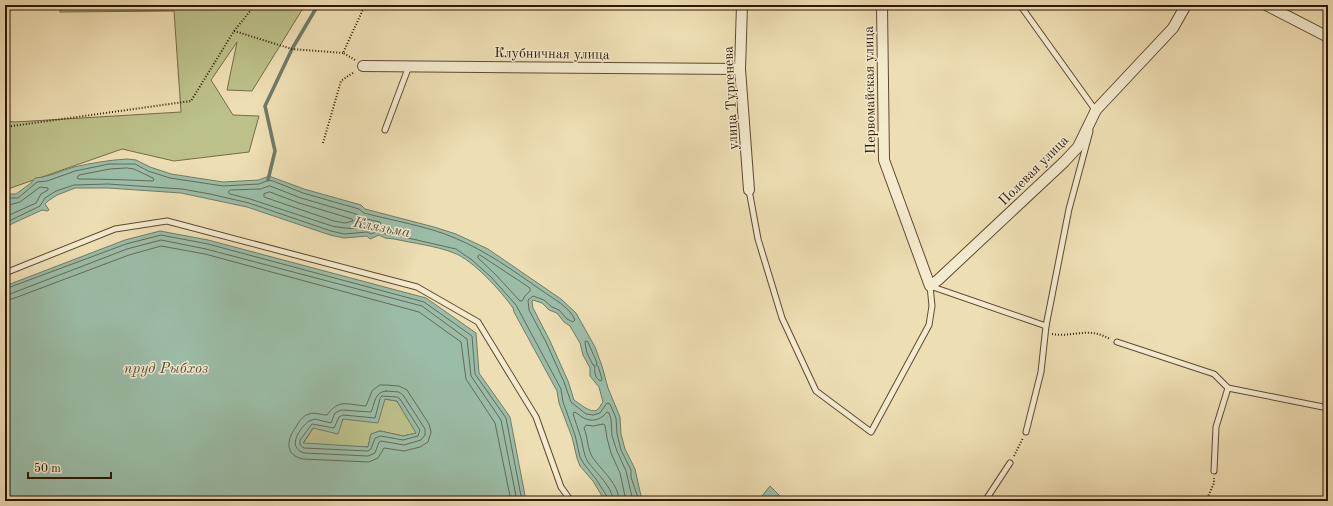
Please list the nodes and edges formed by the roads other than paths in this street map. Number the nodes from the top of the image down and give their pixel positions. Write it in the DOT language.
graph roads {
  1 [pos="742,5"];
  2 [pos="882,5"];
  3 [pos="1020,5"];
  4 [pos="1186,5"];
  5 [pos="1266,5"];
  6 [pos="1328,37"];
  7 [pos="363,66"];
  8 [pos="409,66"];
  9 [pos="740,69"];
  10 [pos="1096,110"];
  11 [pos="385,130"];
  12 [pos="749,190"];
  13 [pos="5,273"];
  14 [pos="930,286"];
  15 [pos="1046,326"];
  16 [pos="1117,342"];
  17 [pos="1228,388"];
  18 [pos="1328,408"];
  19 [pos="1026,432"];
  20 [pos="1010,463"];
  21 [pos="1214,471"];
  22 [pos="571,501"];
  23 [pos="985,501"];
  1 -- 9 [label="street, улица Тургенева"];
  2 -- 14 [label="street, Первомайская улица"];
  3 -- 10 [label="lane"];
  4 -- 10 [label="street, Полевая улица"];
  5 -- 6 [label="street"];
  7 -- 8 [label="street, Клубничная улица"];
  8 -- 9 [label="street, Клубничная улица"];
  8 -- 11 [label="lane"];
  9 -- 12 [label="street, улица Тургенева"];
  10 -- 14 [label="street, Полевая улица"];
  10 -- 15 [label="lane"];
  12 -- 14 [label="lane"];
  13 -- 22 [label="lane"];
  14 -- 15 [label="lane"];
  15 -- 19 [label="lane"];
  16 -- 17 [label="lane"];
  17 -- 18 [label="lane"];
  17 -- 21 [label="lane"];
  20 -- 23 [label="lane"];
}
